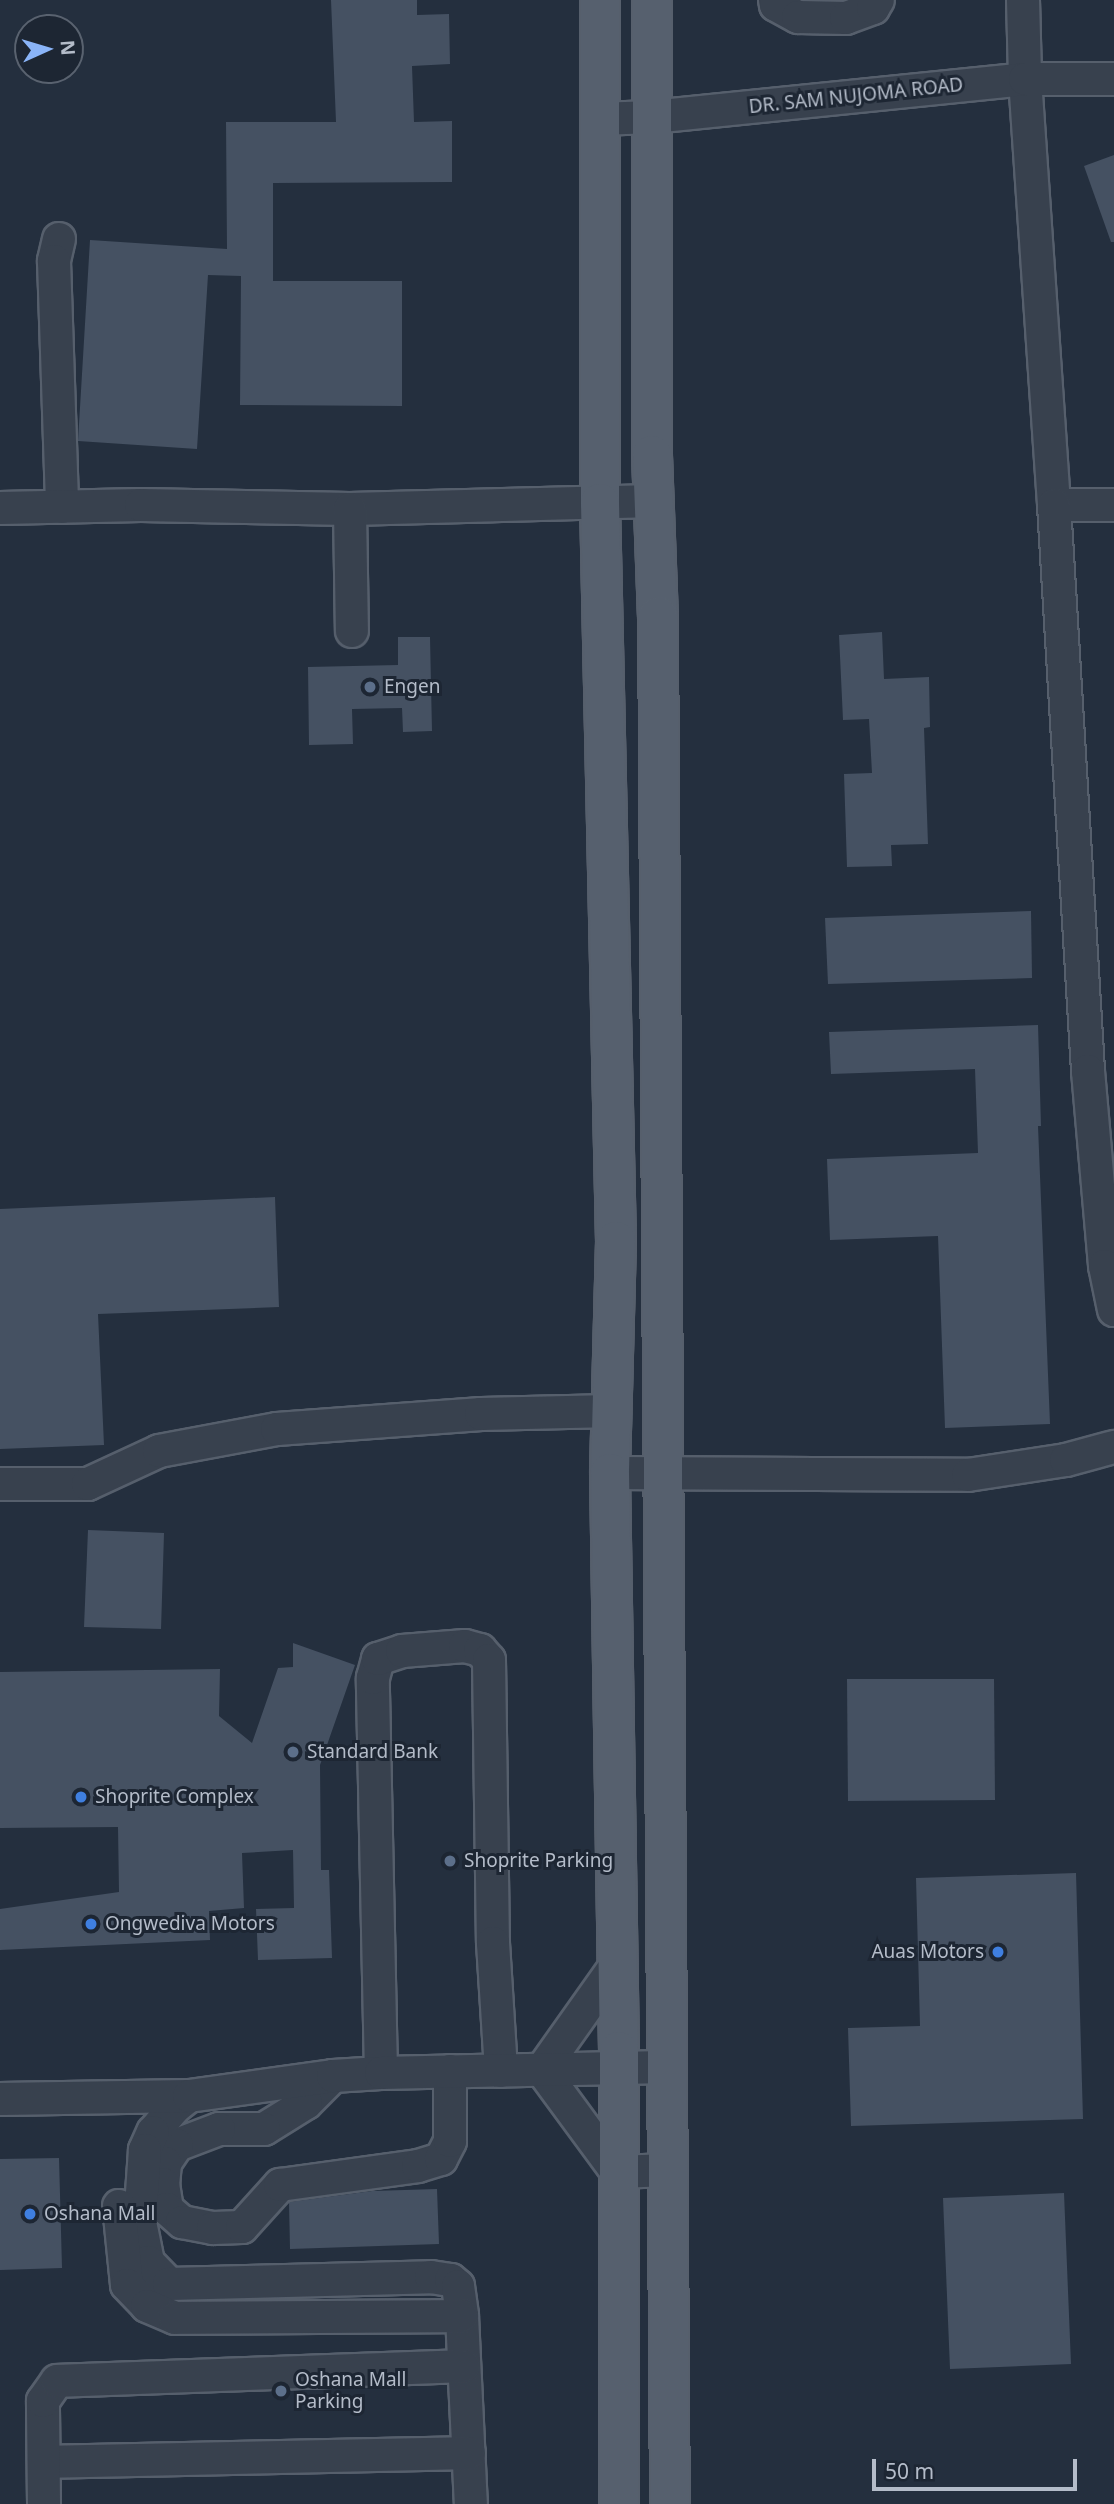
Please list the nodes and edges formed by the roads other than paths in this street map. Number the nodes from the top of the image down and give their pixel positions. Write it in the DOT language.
graph roads {
  1 [pos="600,0"];
  2 [pos="652,0"];
  3 [pos="775,0"];
  4 [pos="878,0"];
  5 [pos="1023,0"];
  6 [pos="1025,79"];
  7 [pos="1114,79"];
  8 [pos="652,117"];
  9 [pos="599,119"];
  10 [pos="59,239"];
  11 [pos="654,501"];
  12 [pos="600,503"];
  13 [pos="1054,505"];
  14 [pos="1114,505"];
  15 [pos="62,507"];
  16 [pos="0,508"];
  17 [pos="350,509"];
  18 [pos="352,631"];
  19 [pos="1114,1310"];
  20 [pos="612,1411"];
  21 [pos="1114,1447"];
  22 [pos="610,1473"];
  23 [pos="664,1473"];
  24 [pos="0,1484"];
  25 [pos="617,1964"];
  26 [pos="665,2067"];
  27 [pos="618,2068"];
  28 [pos="542,2070"];
  29 [pos="450,2071"];
  30 [pos="501,2071"];
  31 [pos="381,2073"];
  32 [pos="333,2076"];
  33 [pos="189,2096"];
  34 [pos="149,2098"];
  35 [pos="0,2099"];
  36 [pos="669,2170"];
  37 [pos="617,2172"];
  38 [pos="462,2316"];
  39 [pos="464,2366"];
  40 [pos="469,2453"];
  41 [pos="44,2462"];
  42 [pos="44,2504"];
  43 [pos="471,2504"];
  44 [pos="619,2504"];
  45 [pos="670,2504"];
  1 -- 9 [label="main road"];
  2 -- 8 [label="main road"];
  3 -- 4 [label="street"];
  5 -- 6 [label="street"];
  6 -- 7 [label="street, DR. SAM NUJOMA ROAD"];
  6 -- 8 [label="street, DR. SAM NUJOMA ROAD"];
  6 -- 13 [label="street"];
  8 -- 9 [label="street, DR. SAM NUJOMA ROAD"];
  8 -- 11 [label="main road"];
  9 -- 12 [label="main road"];
  10 -- 15 [label="street"];
  11 -- 12 [label="street"];
  11 -- 23 [label="main road"];
  12 -- 17 [label="street"];
  12 -- 20 [label="main road"];
  13 -- 14 [label="street"];
  13 -- 19 [label="street"];
  15 -- 16 [label="street"];
  15 -- 17 [label="street"];
  17 -- 18 [label="street"];
  20 -- 22 [label="main road"];
  20 -- 24 [label="street"];
  21 -- 23 [label="street"];
  22 -- 23 [label="street"];
  22 -- 25 [label="main road"];
  23 -- 26 [label="main road"];
  25 -- 27 [label="main road"];
  25 -- 28 [label="street"];
  26 -- 27 [label="street"];
  26 -- 36 [label="main road"];
  27 -- 28 [label="street"];
  27 -- 37 [label="main road"];
  28 -- 30 [label="street"];
  28 -- 37 [label="street"];
  29 -- 30 [label="street"];
  29 -- 31 [label="street"];
  29 -- 32 [label="street"];
  30 -- 31 [label="street"];
  31 -- 32 [label="street"];
  32 -- 33 [label="street"];
  33 -- 34 [label="street"];
  33 -- 38 [label="street"];
  34 -- 35 [label="street"];
  34 -- 38 [label="street"];
  36 -- 37 [label="street"];
  36 -- 45 [label="main road"];
  37 -- 44 [label="main road"];
  38 -- 39 [label="street"];
  39 -- 40 [label="street"];
  39 -- 41 [label="street"];
  40 -- 41 [label="street"];
  40 -- 43 [label="street"];
  41 -- 42 [label="street"];
}
